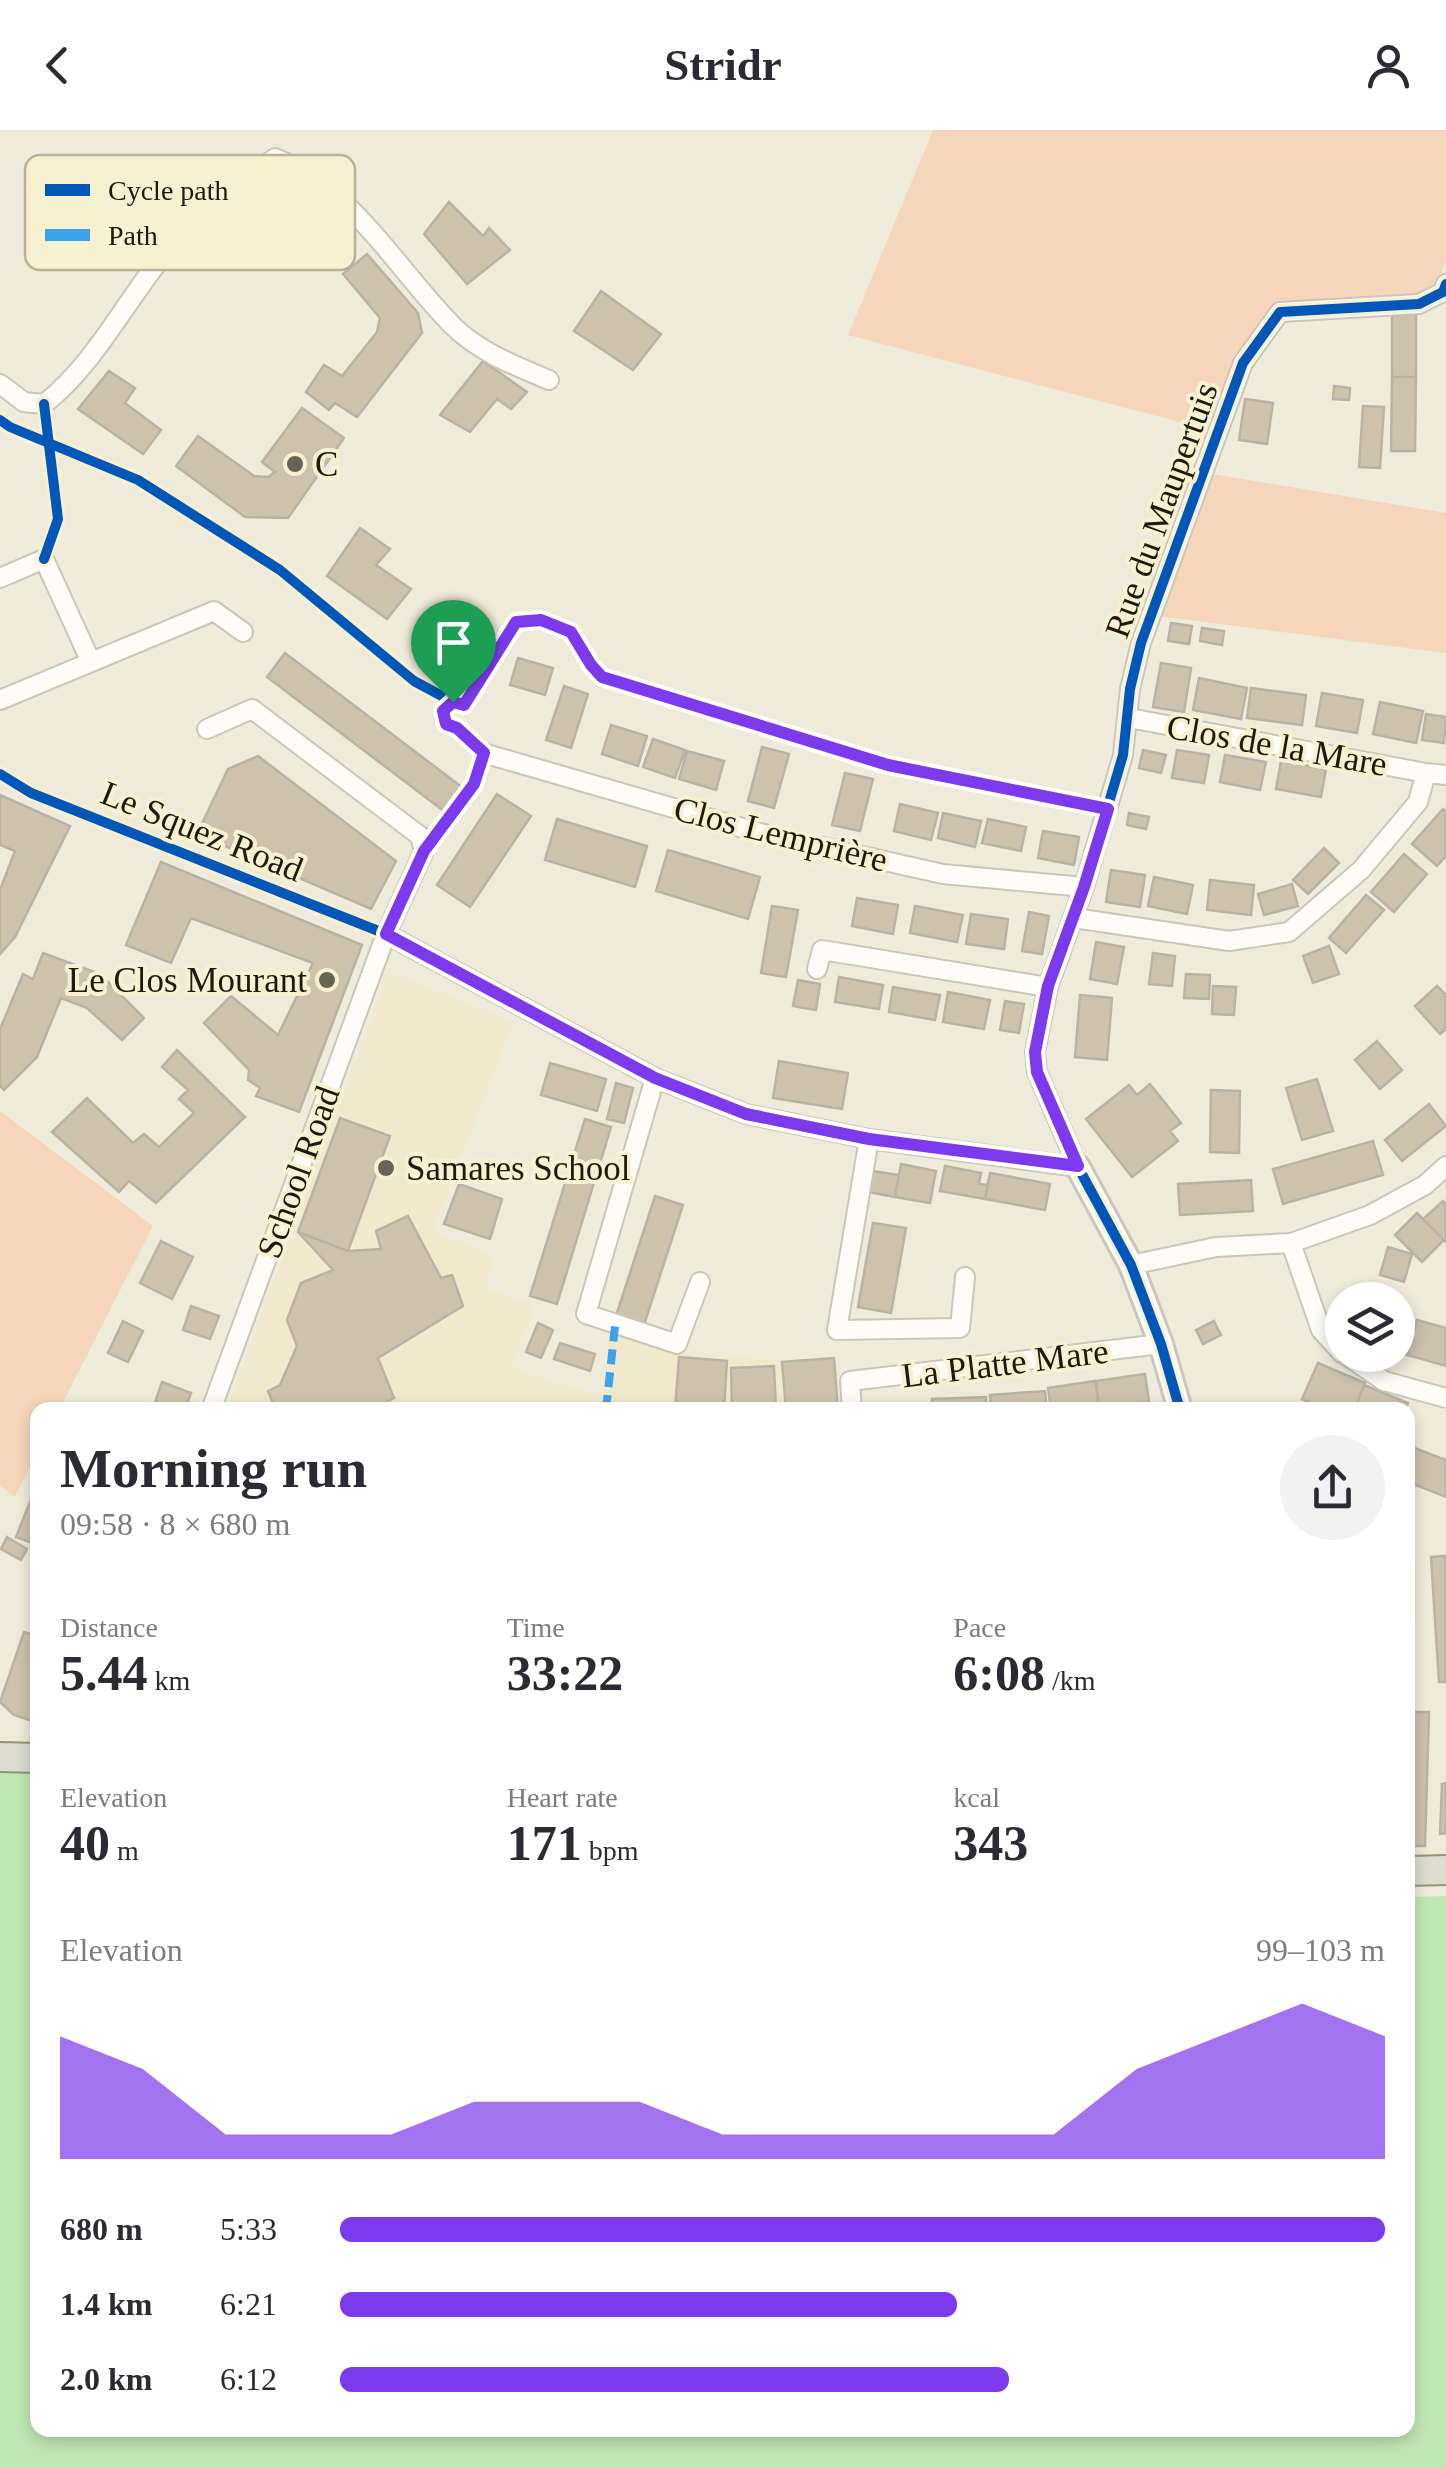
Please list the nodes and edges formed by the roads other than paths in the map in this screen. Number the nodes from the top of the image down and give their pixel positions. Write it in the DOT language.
graph roads {
  1 [pos="355,213"];
  2 [pos="152,270"];
  3 [pos="1446,284"];
  4 [pos="549,380"];
  5 [pos="0,384"];
  6 [pos="0,578"];
  7 [pos="244,632"];
  8 [pos="91,662"];
  9 [pos="0,700"];
  10 [pos="1128,718"];
  11 [pos="206,729"];
  12 [pos="484,753"];
  13 [pos="1426,773"];
  14 [pos="1446,775"];
  15 [pos="1084,887"];
  16 [pos="1074,918"];
  17 [pos="386,934"];
  18 [pos="817,970"];
  19 [pos="1048,986"];
  20 [pos="655,1078"];
  21 [pos="869,1139"];
  22 [pos="1078,1166"];
  23 [pos="1446,1166"];
  24 [pos="1291,1243"];
  25 [pos="1131,1265"];
  26 [pos="965,1277"];
  27 [pos="700,1282"];
  28 [pos="1325,1334"];
  29 [pos="1161,1344"];
  30 [pos="1371,1372"];
  31 [pos="1446,1398"];
  32 [pos="215,1402"];
  33 [pos="851,1402"];
  34 [pos="1178,1402"];
  35 [pos="0,1758"];
  36 [pos="30,1758"];
  37 [pos="1415,1870"];
  38 [pos="1446,1870"];
  1 -- 4 [label="street"];
  2 -- 5 [label="street"];
  3 -- 10 [label="street, Rue du Maupertuis"];
  6 -- 8 [label="street"];
  7 -- 8 [label="street"];
  8 -- 9 [label="street"];
  10 -- 13 [label="street, Clos de la Mare"];
  10 -- 15 [label="street, Rue du Maupertuis"];
  11 -- 17 [label="street, School Road"];
  12 -- 15 [label="street, Clos Lemprière"];
  13 -- 14 [label="street, Clos de la Mare"];
  13 -- 16 [label="street, Clos de la Mare"];
  15 -- 16 [label="street, Rue du Maupertuis"];
  16 -- 19 [label="street, Rue du Maupertuis"];
  17 -- 20 [label="street"];
  17 -- 32 [label="street, School Road"];
  18 -- 19 [label="street"];
  19 -- 22 [label="street, Rue du Maupertuis"];
  20 -- 21 [label="street"];
  20 -- 27 [label="street"];
  21 -- 22 [label="street"];
  21 -- 26 [label="street"];
  22 -- 25 [label="street, Rue du Maupertuis"];
  23 -- 24 [label="street"];
  24 -- 25 [label="street"];
  24 -- 28 [label="street"];
  25 -- 29 [label="street, Rue du Maupertuis"];
  29 -- 33 [label="street, La Platte Mare"];
  29 -- 34 [label="street, Rue du Maupertuis"];
  30 -- 31 [label="street"];
  35 -- 36 [label="main road"];
  37 -- 38 [label="main road"];
}
